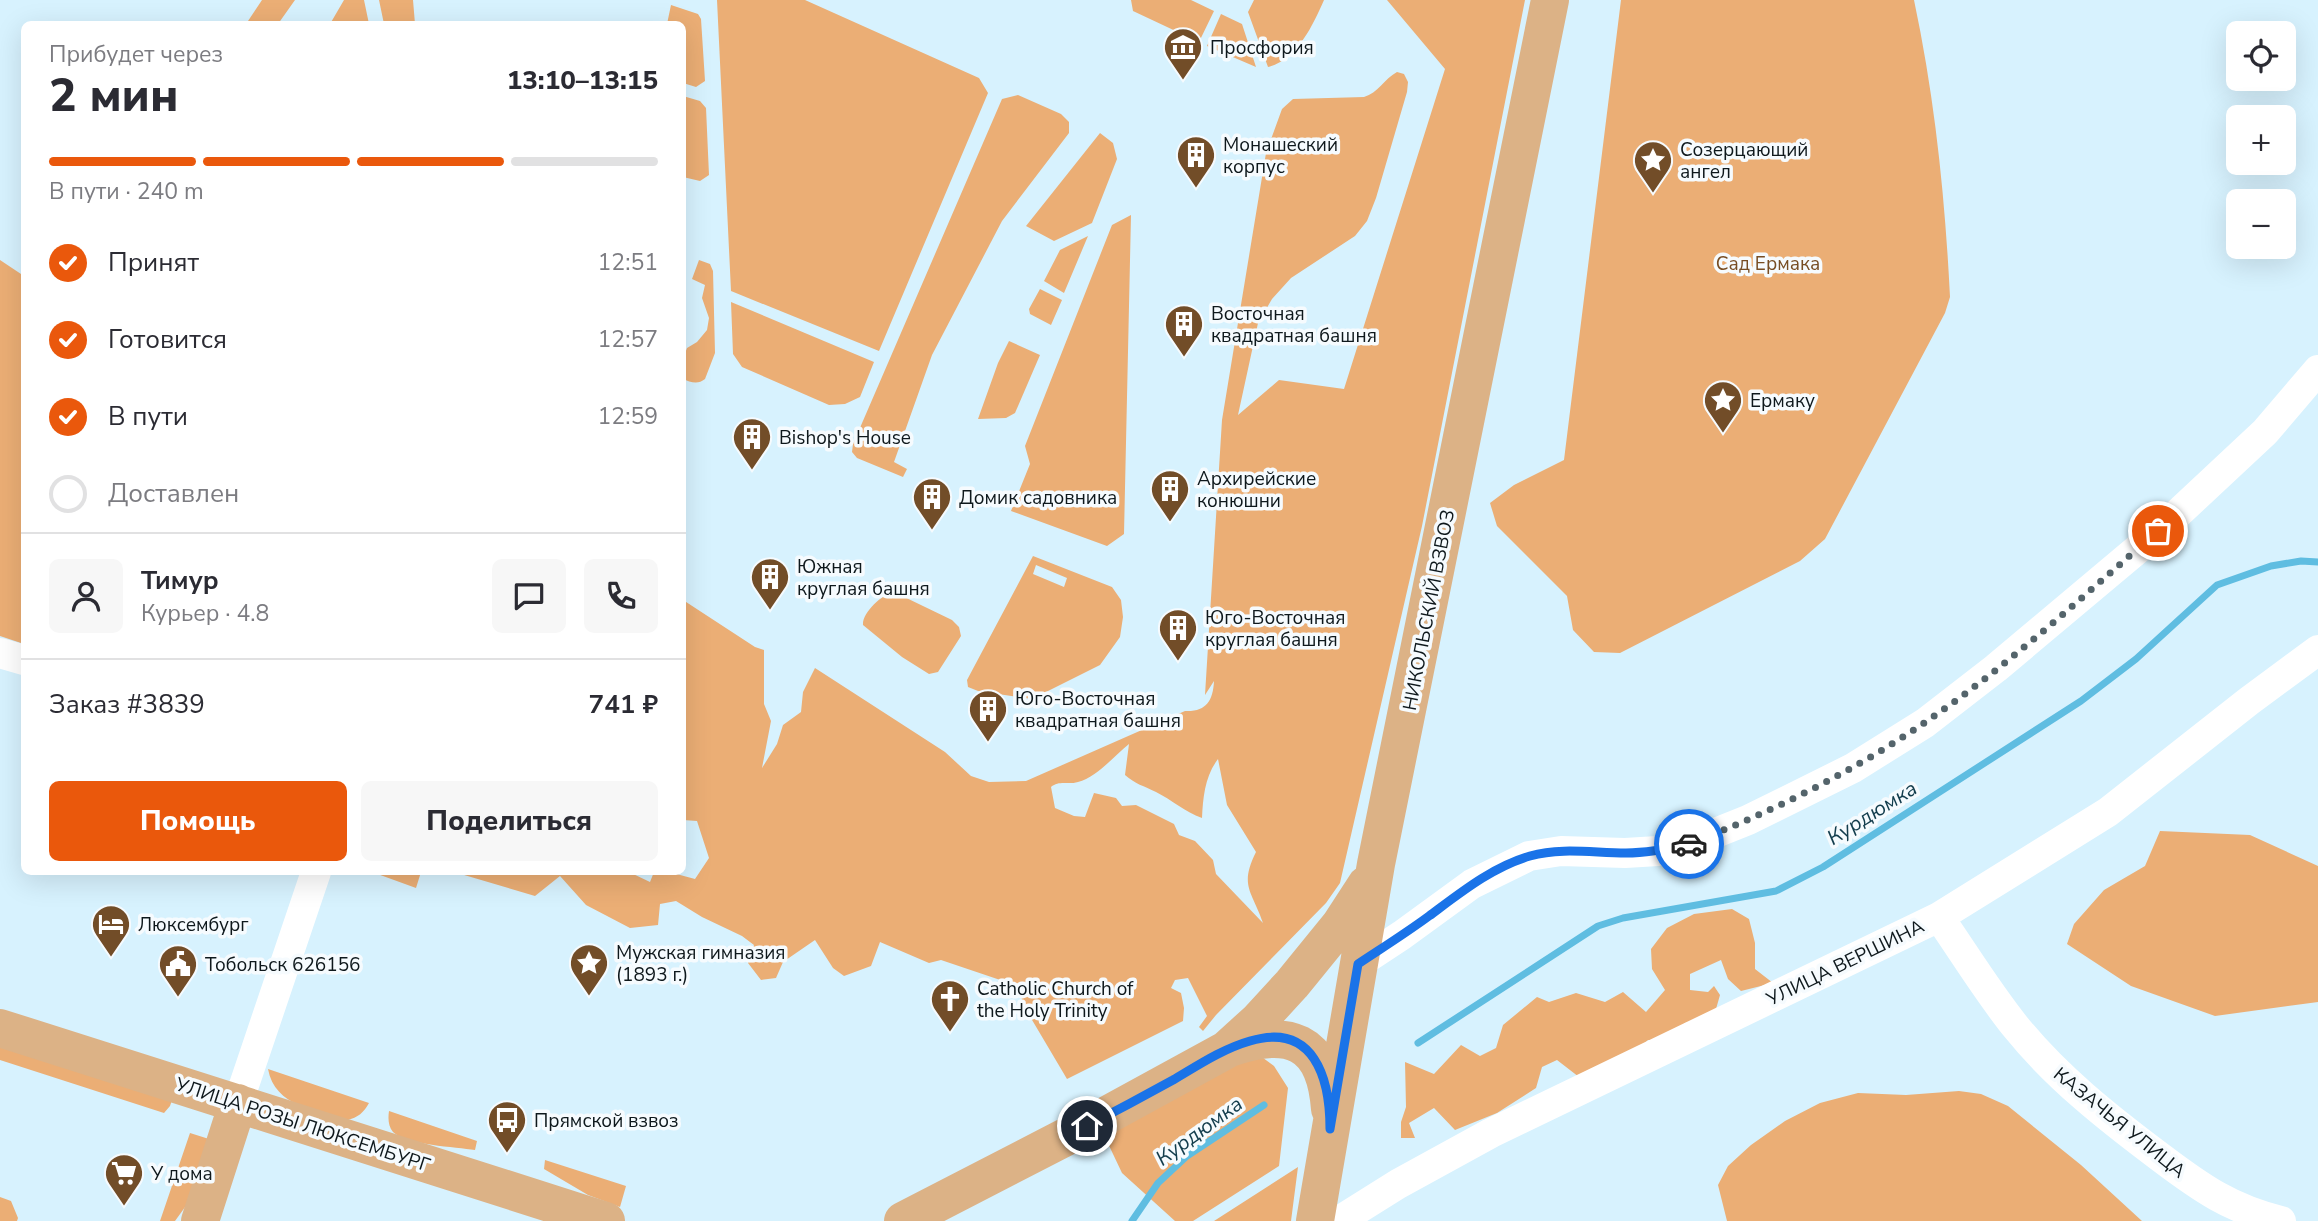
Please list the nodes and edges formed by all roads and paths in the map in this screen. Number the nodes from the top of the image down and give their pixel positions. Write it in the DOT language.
graph roads {
  1 [pos="1550,0"];
  2 [pos="2318,370"];
  3 [pos="2318,650"];
  4 [pos="0,653"];
  5 [pos="21,659"];
  6 [pos="1376,864"];
  7 [pos="315,875"];
  8 [pos="1939,917"];
  9 [pos="1358,964"];
  10 [pos="0,1028"];
  11 [pos="1226,1050"];
  12 [pos="238,1103"];
  13 [pos="1330,1129"];
  14 [pos="200,1221"];
  15 [pos="606,1221"];
  16 [pos="903,1221"];
  17 [pos="1315,1221"];
  18 [pos="1339,1221"];
  19 [pos="2281,1221"];
  1 -- 6 [label="main road, НИКОЛЬСКИЙ ВЗВОЗ"];
  2 -- 9 [label="street"];
  3 -- 8 [label="street, УЛИЦА ВЕРШИНА"];
  4 -- 5 [label="street"];
  6 -- 9 [label="main road, НИКОЛЬСКИЙ ВЗВОЗ"];
  6 -- 11 [label="main road"];
  7 -- 12 [label="street"];
  8 -- 18 [label="street, УЛИЦА ВЕРШИНА"];
  8 -- 19 [label="street, КАЗАЧЬЯ УЛИЦА"];
  9 -- 13 [label="main road, НИКОЛЬСКИЙ ВЗВОЗ"];
  10 -- 12 [label="main road, УЛИЦА РОЗЫ ЛЮКСЕМБУРГ"];
  11 -- 13 [label="main road"];
  11 -- 16 [label="main road"];
  12 -- 14 [label="main road"];
  12 -- 15 [label="main road, УЛИЦА РОЗЫ ЛЮКСЕМБУРГ"];
  13 -- 17 [label="main road, НИКОЛЬСКИЙ ВЗВОЗ"];
}
